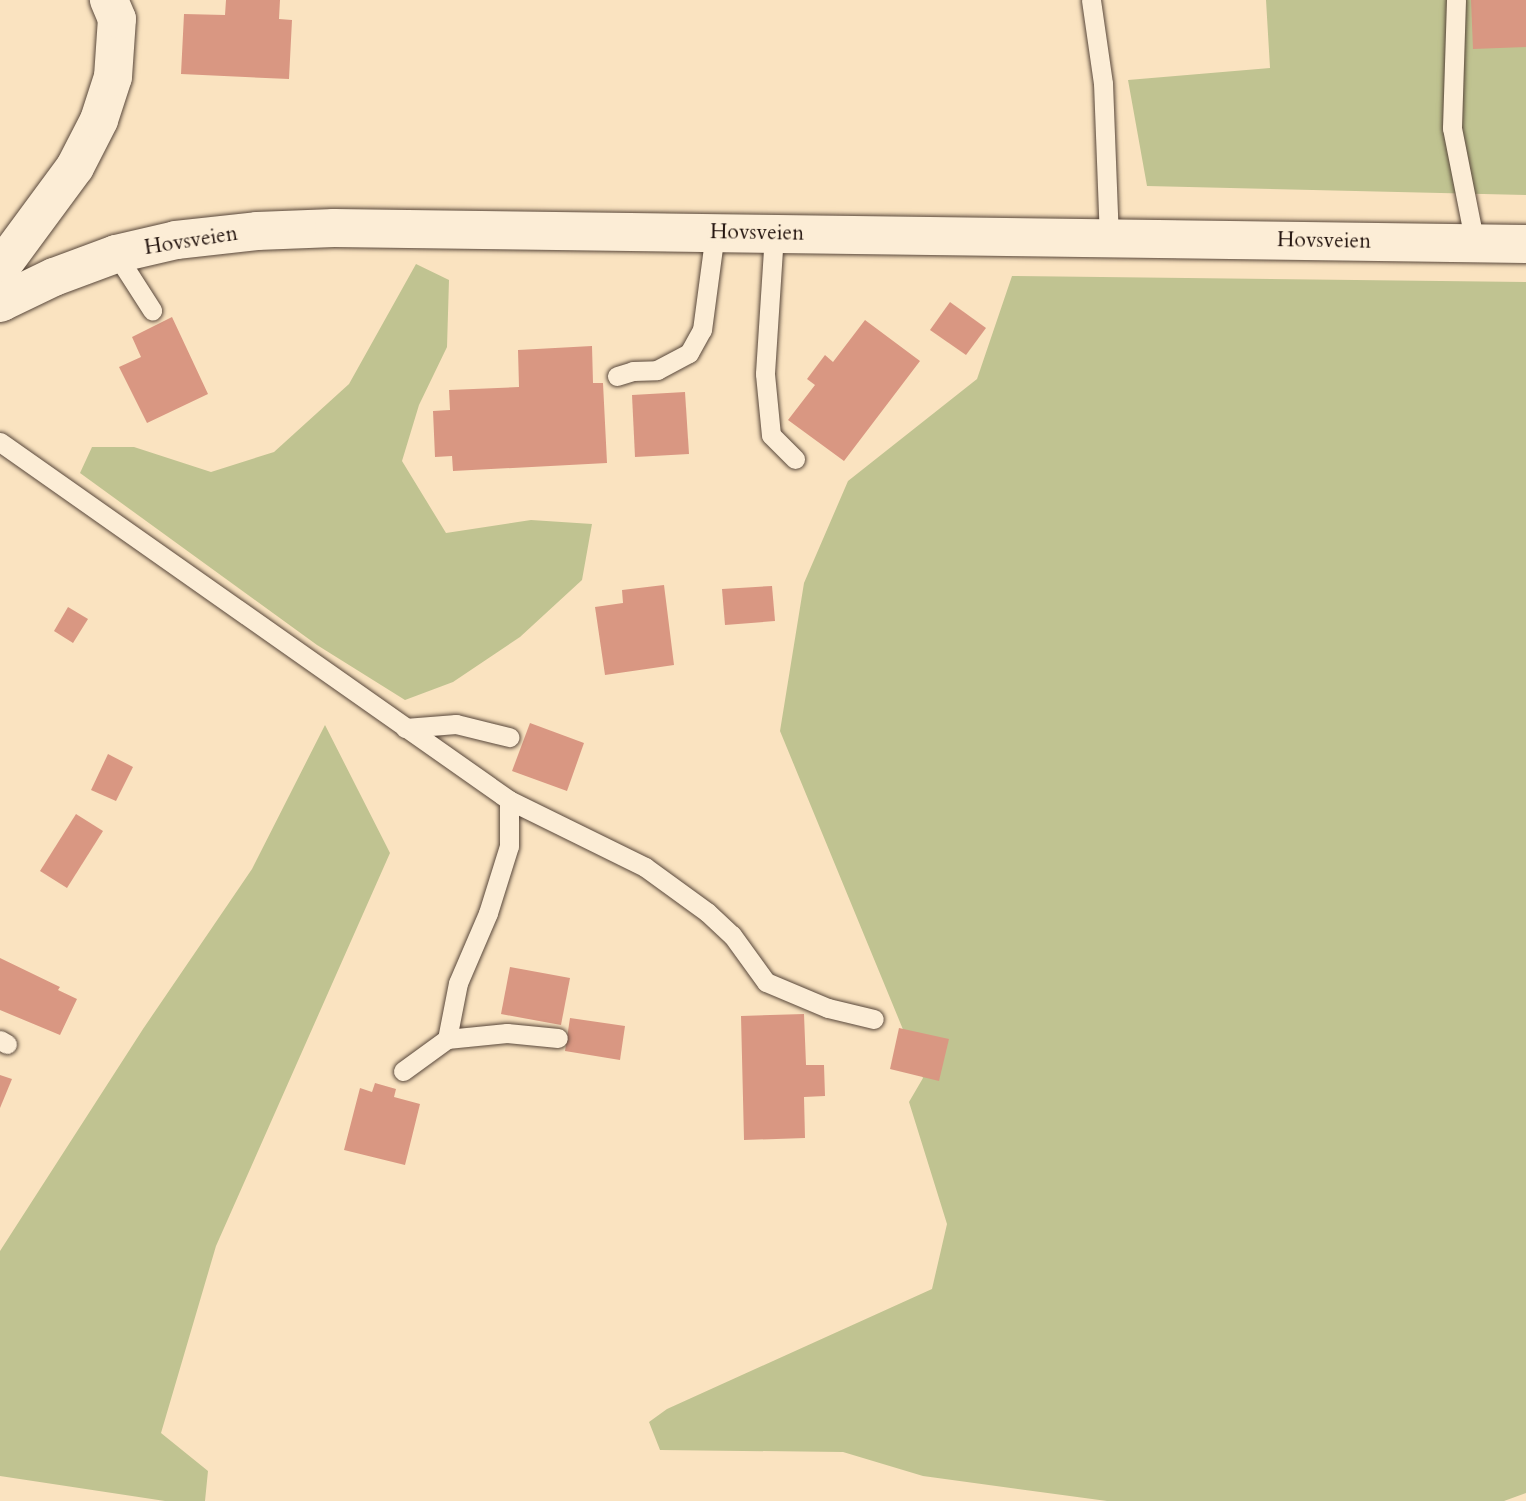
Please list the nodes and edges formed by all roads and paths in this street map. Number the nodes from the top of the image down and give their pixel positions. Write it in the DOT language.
graph roads {
  1 [pos="1091,0"];
  2 [pos="1456,0"];
  3 [pos="114,3"];
  4 [pos="715,233"];
  5 [pos="774,234"];
  6 [pos="1109,238"];
  7 [pos="1475,244"];
  8 [pos="1526,244"];
  9 [pos="116,254"];
  10 [pos="1,302"];
  11 [pos="152,310"];
  12 [pos="617,376"];
  13 [pos="0,442"];
  14 [pos="795,458"];
  15 [pos="405,728"];
  16 [pos="509,737"];
  17 [pos="509,800"];
  18 [pos="874,1019"];
  19 [pos="558,1038"];
  20 [pos="447,1039"];
  21 [pos="403,1071"];
  1 -- 6 [label="lane"];
  2 -- 7 [label="lane"];
  3 -- 10 [label="street"];
  4 -- 5 [label="street, Hovsveien"];
  4 -- 9 [label="street, Hovsveien"];
  4 -- 12 [label="lane"];
  5 -- 6 [label="street, Hovsveien"];
  5 -- 14 [label="lane"];
  6 -- 7 [label="street, Hovsveien"];
  7 -- 8 [label="street, Hovsveien"];
  9 -- 10 [label="street, Hovsveien"];
  9 -- 11 [label="lane"];
  13 -- 15 [label="lane"];
  15 -- 16 [label="lane"];
  15 -- 17 [label="lane"];
  17 -- 18 [label="lane"];
  17 -- 20 [label="lane"];
  19 -- 20 [label="lane"];
  20 -- 21 [label="lane"];
}
